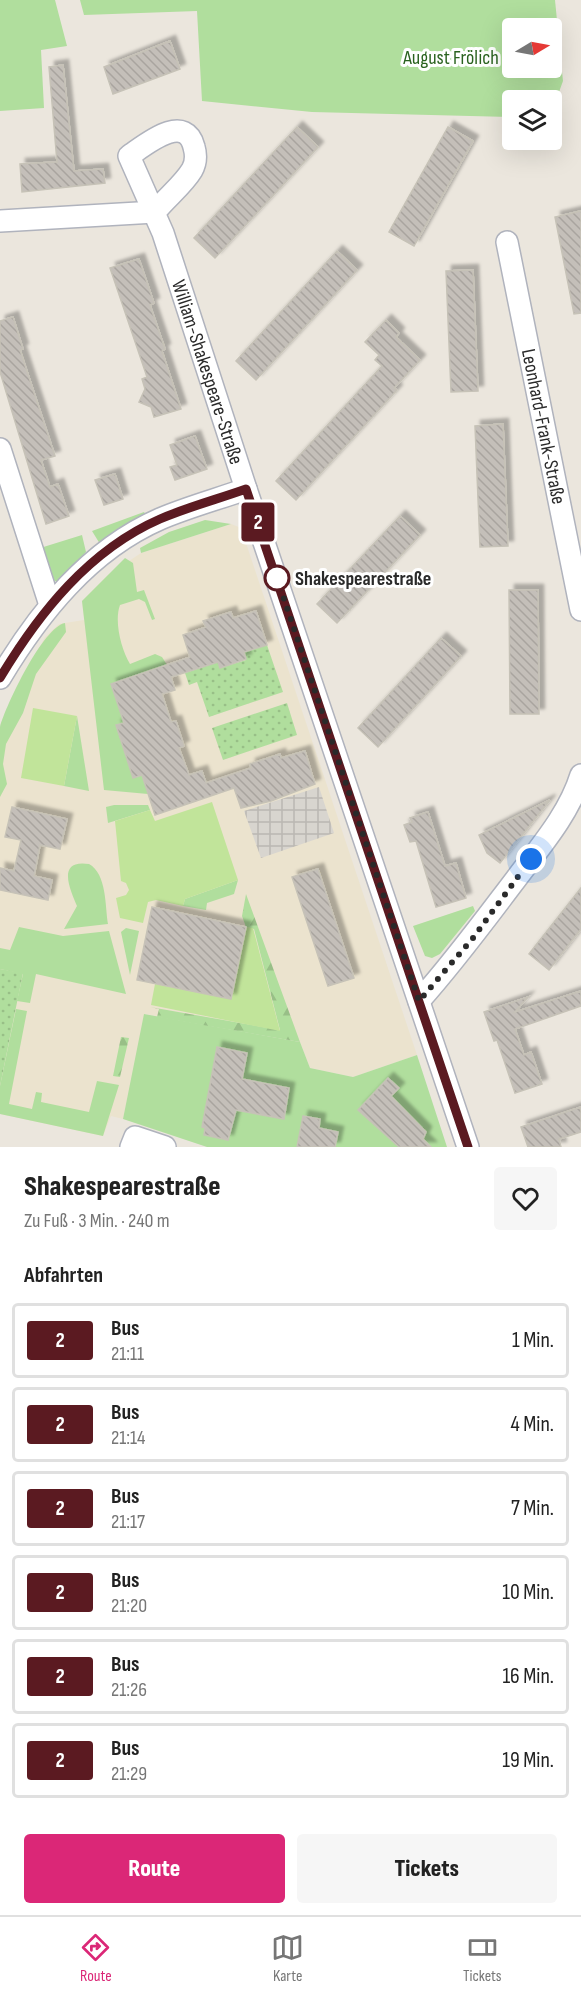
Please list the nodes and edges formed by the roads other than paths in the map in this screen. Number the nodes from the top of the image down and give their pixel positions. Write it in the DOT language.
graph roads {
  1 [pos="0,221"];
  2 [pos="507,242"];
  3 [pos="0,449"];
  4 [pos="246,489"];
  5 [pos="50,605"];
  6 [pos="581,610"];
  7 [pos="0,678"];
  8 [pos="581,775"];
  9 [pos="419,1001"];
  10 [pos="133,1142"];
  11 [pos="165,1147"];
  12 [pos="468,1147"];
  1 -- 4 [label="street, William-Shakespeare-Straße"];
  2 -- 6 [label="street, Leonhard-Frank-Straße"];
  3 -- 5 [label="street"];
  4 -- 5 [label="street"];
  4 -- 9 [label="street, William-Shakespeare-Straße"];
  5 -- 7 [label="street"];
  8 -- 9 [label="street"];
  9 -- 12 [label="street, William-Shakespeare-Straße"];
  10 -- 11 [label="street"];
}
